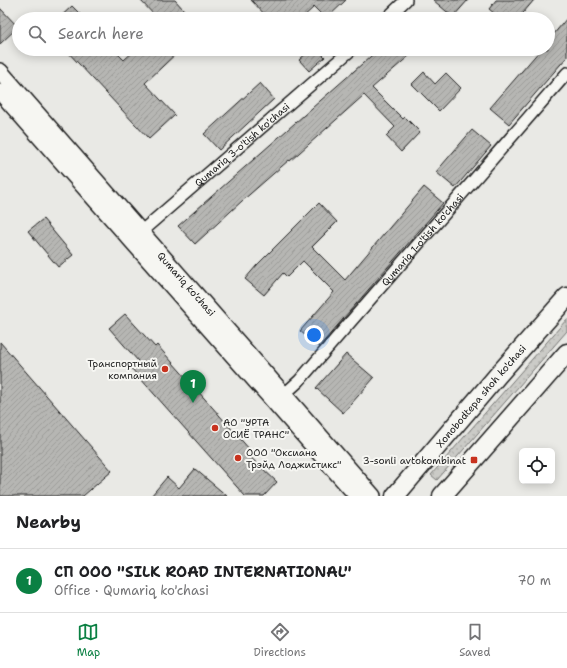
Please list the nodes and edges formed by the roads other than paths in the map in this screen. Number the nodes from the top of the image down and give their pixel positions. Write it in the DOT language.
graph roads {
  1 [pos="406,0"];
  2 [pos="393,12"];
  3 [pos="344,56"];
  4 [pos="0,71"];
  5 [pos="567,73"];
  6 [pos="0,92"];
  7 [pos="136,236"];
  8 [pos="567,297"];
  9 [pos="567,353"];
  10 [pos="280,399"];
  11 [pos="357,496"];
  12 [pos="373,496"];
  13 [pos="395,496"];
  14 [pos="442,496"];
  1 -- 2 [label="street"];
  3 -- 7 [label="street, Qumariq 3-o'tish ko'chasi"];
  4 -- 7 [label="main road, Qumariq ko'chasi"];
  5 -- 10 [label="street, Qumariq 1-o'tish ko'chasi"];
  6 -- 7 [label="main road, Qumariq ko'chasi"];
  7 -- 10 [label="main road, Qumariq ko'chasi"];
  8 -- 13 [label="highway, Xonobodtepa shoh ko'chasi"];
  9 -- 14 [label="highway"];
  10 -- 11 [label="main road, Qumariq ko'chasi"];
  10 -- 12 [label="main road, Qumariq ko'chasi"];
}
